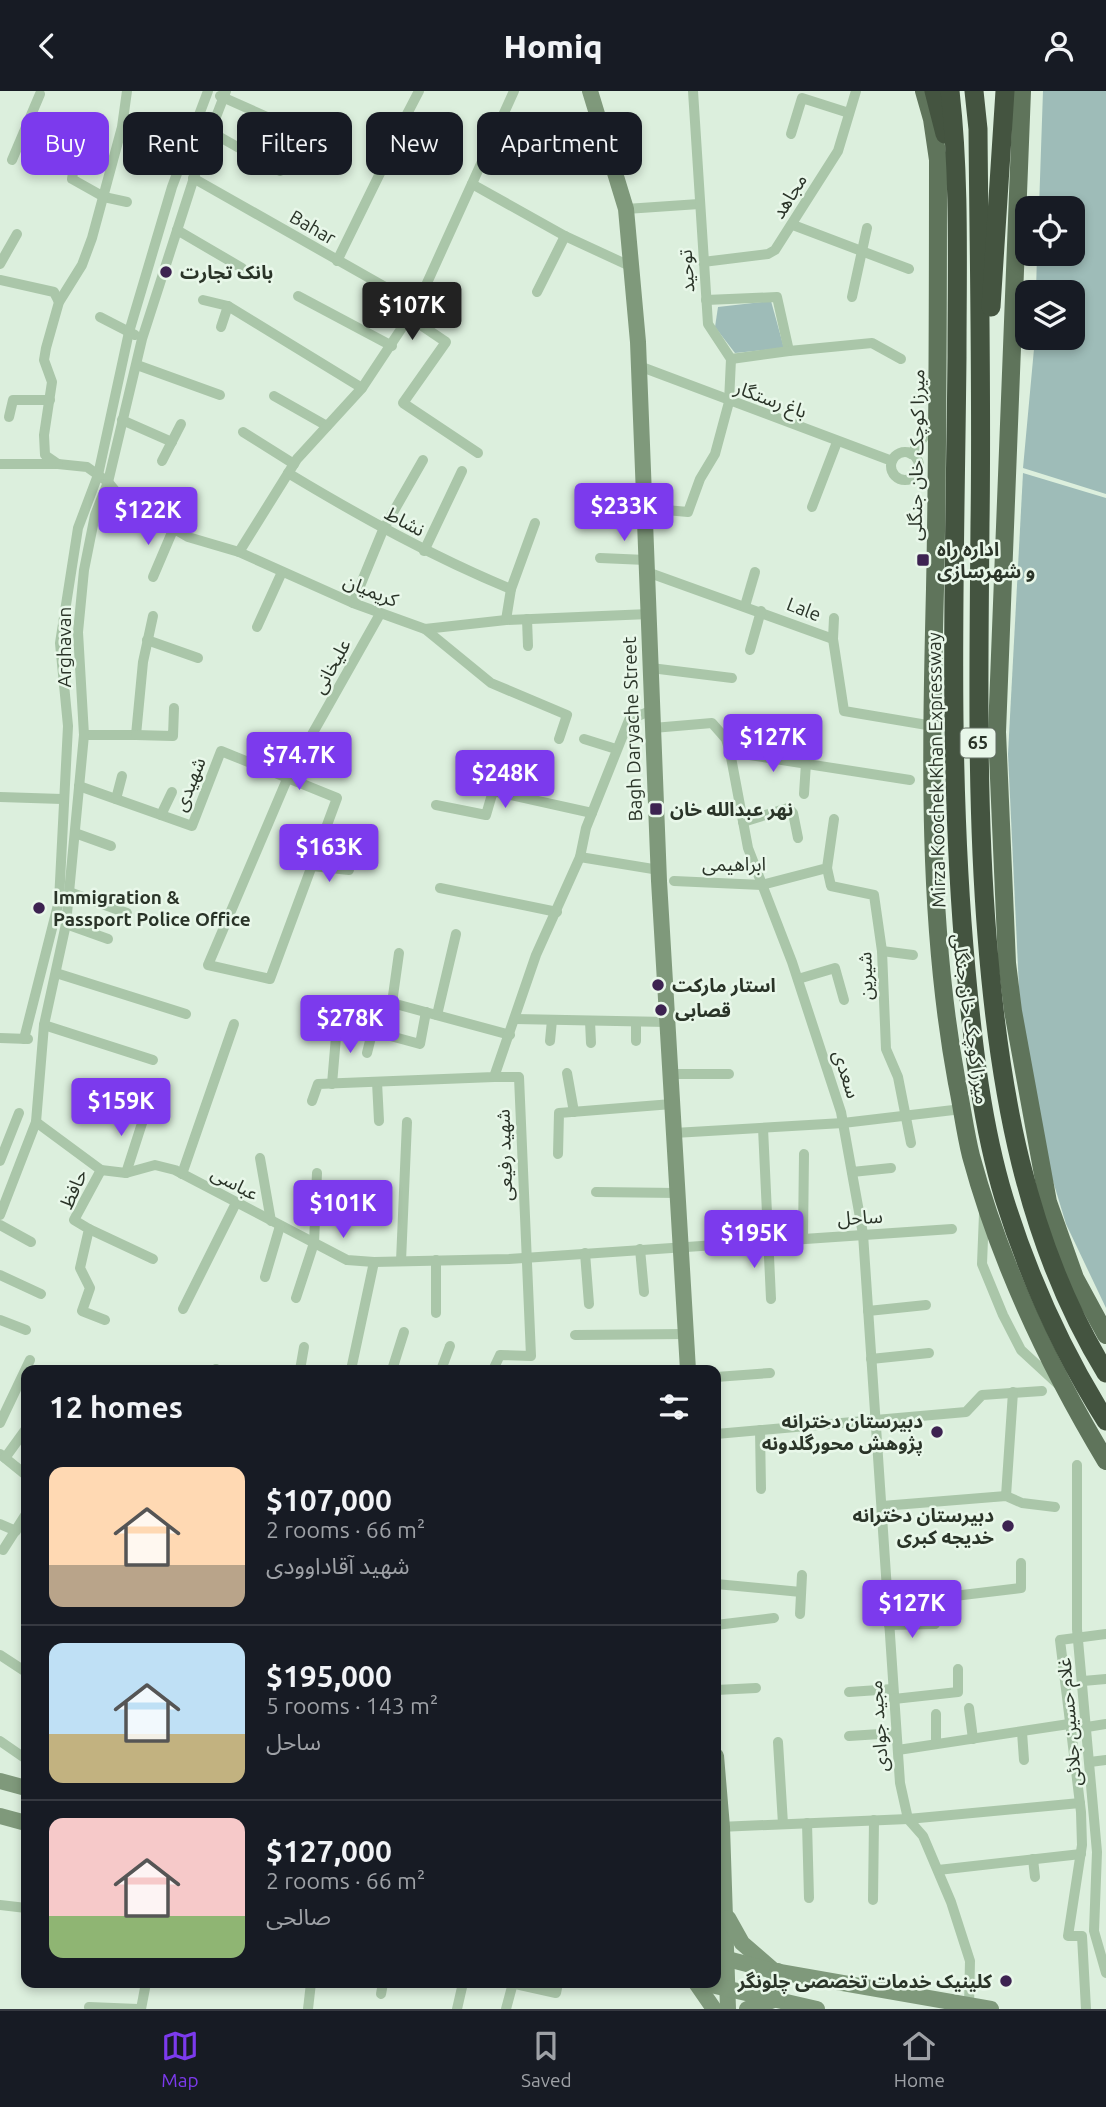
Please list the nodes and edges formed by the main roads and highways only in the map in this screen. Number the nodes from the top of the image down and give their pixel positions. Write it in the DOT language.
graph roads {
  1 [pos="924,91"];
  2 [pos="934,91"];
  3 [pos="950,91"];
  4 [pos="974,91"];
  5 [pos="1005,91"];
  6 [pos="1022,91"];
  7 [pos="956,175"];
  8 [pos="981,458"];
  9 [pos="1106,1335"];
  10 [pos="1106,1373"];
  11 [pos="1106,1421"];
  12 [pos="1106,1461"];
  1 -- 12 [label="main road, میرزا کوچک خان جنگلی"];
  2 -- 7 [label="highway"];
  3 -- 7 [label="highway, Mirza Koochek Khan Expressway / 65"];
  4 -- 8 [label="highway, 65"];
  5 -- 8 [label="highway"];
  6 -- 9 [label="main road"];
  7 -- 11 [label="highway, Mirza Koochek Khan Expressway / 65"];
  8 -- 10 [label="highway, 65"];
}
